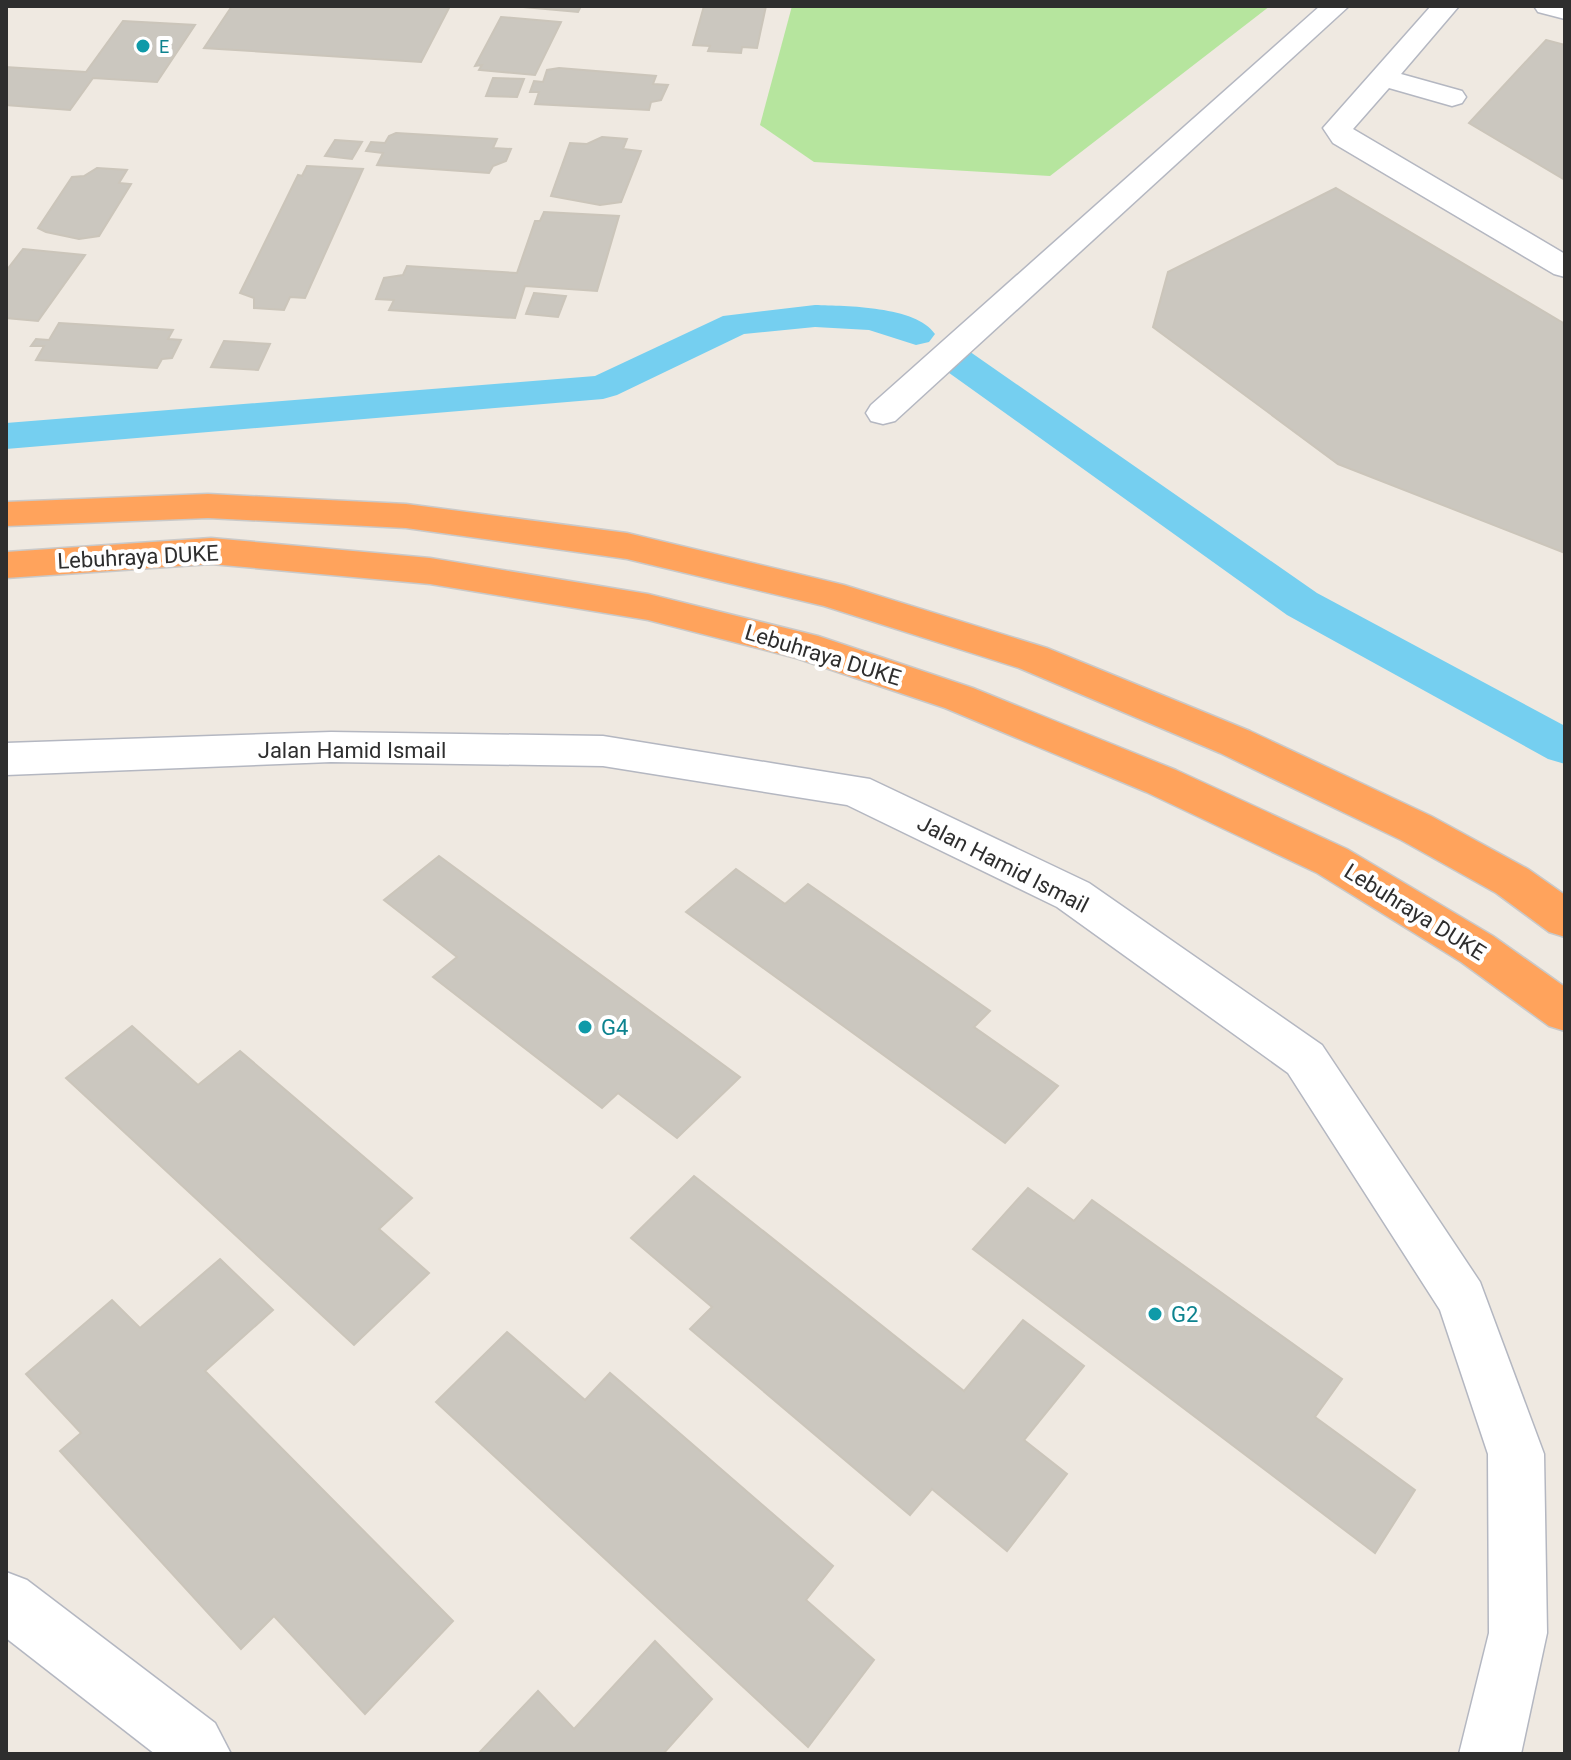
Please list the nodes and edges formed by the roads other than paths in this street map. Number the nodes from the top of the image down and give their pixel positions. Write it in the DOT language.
graph roads {
  1 [pos="1336,6"];
  2 [pos="1446,6"];
  3 [pos="1547,6"];
  4 [pos="1565,11"];
  5 [pos="1382,77"];
  6 [pos="1452,97"];
  7 [pos="1565,267"];
  8 [pos="883,413"];
  9 [pos="6,514"];
  10 [pos="6,565"];
  11 [pos="6,759"];
  12 [pos="1512,881"];
  13 [pos="1565,911"];
  14 [pos="1565,919"];
  15 [pos="1565,1012"];
  16 [pos="6,1601"];
  17 [pos="200,1754"];
  18 [pos="1490,1754"];
  1 -- 8 [label="street"];
  2 -- 5 [label="street"];
  3 -- 4 [label="street"];
  5 -- 6 [label="street"];
  5 -- 7 [label="street"];
  9 -- 12 [label="highway"];
  10 -- 15 [label="highway, Lebuhraya DUKE"];
  11 -- 18 [label="street, Jalan Hamid Ismail"];
  12 -- 13 [label="highway"];
  12 -- 14 [label="highway"];
  16 -- 17 [label="street"];
}
